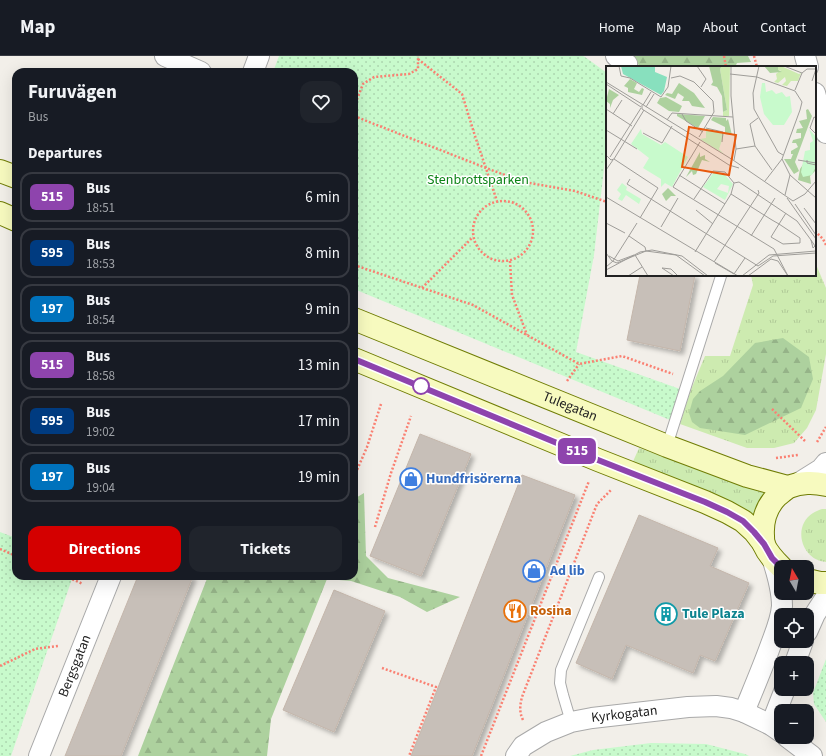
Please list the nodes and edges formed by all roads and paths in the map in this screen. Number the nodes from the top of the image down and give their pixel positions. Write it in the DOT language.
graph roads {
  1 [pos="165,56"];
  2 [pos="259,56"];
  3 [pos="616,56"];
  4 [pos="724,56"];
  5 [pos="754,56"];
  6 [pos="805,56"];
  7 [pos="418,58"];
  8 [pos="626,66"];
  9 [pos="726,66"];
  10 [pos="757,66"];
  11 [pos="808,66"];
  12 [pos="192,68"];
  13 [pos="254,68"];
  14 [pos="358,97"];
  15 [pos="816,97"];
  16 [pos="358,118"];
  17 [pos="826,132"];
  18 [pos="486,168"];
  19 [pos="0,171"];
  20 [pos="12,176"];
  21 [pos="497,201"];
  22 [pos="606,202"];
  23 [pos="0,213"];
  24 [pos="12,218"];
  25 [pos="816,232"];
  26 [pos="473,237"];
  27 [pos="826,245"];
  28 [pos="510,261"];
  29 [pos="358,266"];
  30 [pos="721,276"];
  31 [pos="422,288"];
  32 [pos="358,321"];
  33 [pos="528,335"];
  34 [pos="358,361"];
  35 [pos="579,364"];
  36 [pos="688,380"];
  37 [pos="566,381"];
  38 [pos="381,404"];
  39 [pos="772,409"];
  40 [pos="411,416"];
  41 [pos="826,427"];
  42 [pos="805,441"];
  43 [pos="816,444"];
  44 [pos="667,446"];
  45 [pos="826,463"];
  46 [pos="358,468"];
  47 [pos="592,476"];
  48 [pos="615,485"];
  49 [pos="826,485"];
  50 [pos="793,486"];
  51 [pos="375,527"];
  52 [pos="0,549"];
  53 [pos="12,554"];
  54 [pos="772,556"];
  55 [pos="599,577"];
  56 [pos="109,580"];
  57 [pos="814,582"];
  58 [pos="826,583"];
  59 [pos="826,597"];
  60 [pos="814,614"];
  61 [pos="84,642"];
  62 [pos="0,666"];
  63 [pos="382,668"];
  64 [pos="744,712"];
  65 [pos="571,722"];
  66 [pos="774,727"];
  67 [pos="535,738"];
  68 [pos="796,744"];
  69 [pos="39,756"];
  70 [pos="409,756"];
  71 [pos="481,756"];
  72 [pos="516,756"];
  73 [pos="812,756"];
  1 -- 12 [label="street"];
  2 -- 13 [label="street"];
  3 -- 8 [label="street"];
  4 -- 9 [label="path"];
  5 -- 10 [label="path"];
  6 -- 11 [label="street"];
  7 -- 14 [label="path"];
  7 -- 18 [label="path"];
  15 -- 17 [label="street"];
  16 -- 18 [label="path"];
  18 -- 21 [label="path"];
  18 -- 22 [label="path"];
  19 -- 20 [label="street"];
  21 -- 26 [label="path"];
  21 -- 28 [label="path"];
  23 -- 24 [label="street"];
  25 -- 27 [label="path"];
  26 -- 28 [label="path"];
  26 -- 31 [label="path"];
  28 -- 33 [label="path"];
  29 -- 31 [label="path"];
  30 -- 36 [label="lane"];
  31 -- 33 [label="path"];
  32 -- 44 [label="street, Tulegatan"];
  33 -- 35 [label="path"];
  34 -- 54 [label="street"];
  35 -- 36 [label="path"];
  35 -- 37 [label="path"];
  36 -- 44 [label="lane"];
  38 -- 46 [label="path"];
  39 -- 42 [label="path"];
  40 -- 51 [label="path"];
  41 -- 43 [label="path"];
  44 -- 50 [label="street, Tulegatan"];
  45 -- 50 [label="street"];
  47 -- 71 [label="path"];
  48 -- 67 [label="path"];
  49 -- 50 [label="street, Tulegatan"];
  50 -- 54 [label="street"];
  52 -- 53 [label="path"];
  54 -- 64 [label="street"];
  55 -- 65 [label="lane"];
  56 -- 61 [label="street, Bergsgatan"];
  57 -- 58 [label="street"];
  59 -- 60 [label="street"];
  61 -- 62 [label="path"];
  61 -- 69 [label="street, Bergsgatan"];
  63 -- 70 [label="path"];
  64 -- 65 [label="street, Kyrkogatan"];
  64 -- 66 [label="street, Kyrkogatan"];
  65 -- 67 [label="street, Kyrkogatan"];
  67 -- 72 [label="street, Kyrkogatan"];
  68 -- 73 [label="street"];
}
